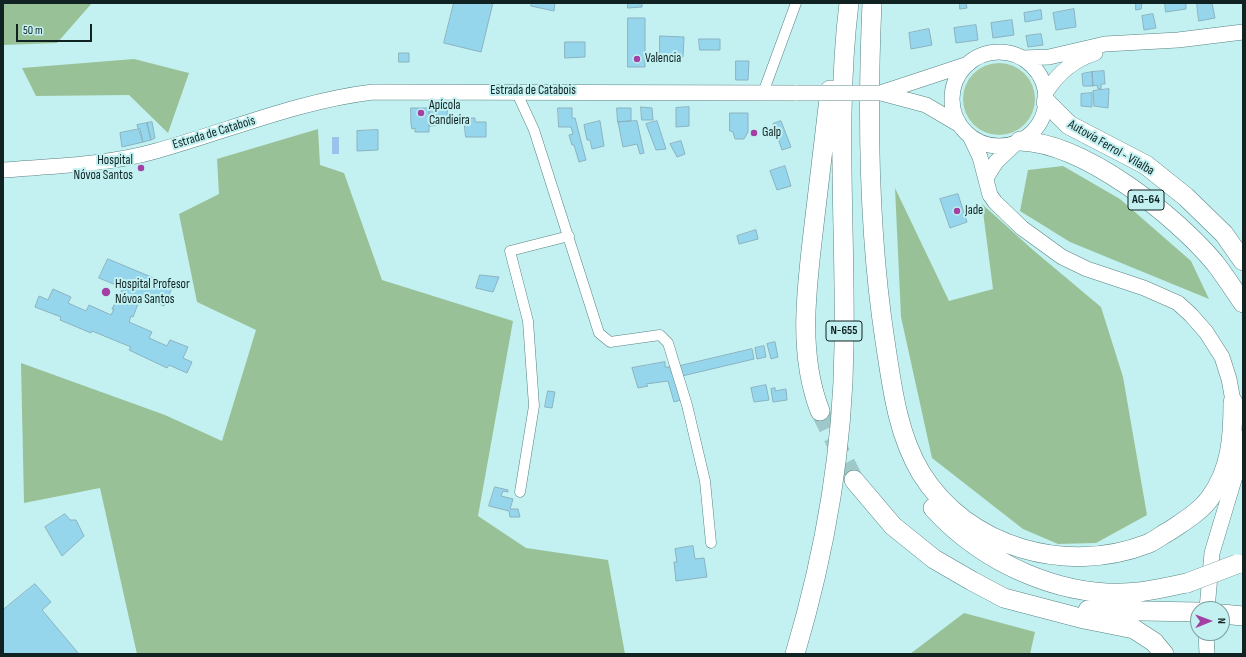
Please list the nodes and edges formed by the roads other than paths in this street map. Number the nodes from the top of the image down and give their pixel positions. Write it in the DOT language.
graph roads {
  1 [pos="796,3"];
  2 [pos="842,3"];
  3 [pos="849,3"];
  4 [pos="872,3"];
  5 [pos="1243,32"];
  6 [pos="1147,42"];
  7 [pos="1023,58"];
  8 [pos="968,64"];
  9 [pos="516,91"];
  10 [pos="763,93"];
  11 [pos="880,93"];
  12 [pos="1046,97"];
  13 [pos="965,131"];
  14 [pos="1018,142"];
  15 [pos="3,170"];
  16 [pos="986,178"];
  17 [pos="569,236"];
  18 [pos="1243,261"];
  19 [pos="876,280"];
  20 [pos="1243,303"];
  21 [pos="1233,402"];
  22 [pos="820,411"];
  23 [pos="854,480"];
  24 [pos="520,492"];
  25 [pos="711,543"];
  26 [pos="1240,563"];
  27 [pos="1208,601"];
  28 [pos="1027,605"];
  29 [pos="1190,611"];
  30 [pos="1207,641"];
  31 [pos="795,654"];
  32 [pos="1164,654"];
  33 [pos="1208,654"];
  1 -- 10 [label="street"];
  2 -- 22 [label="highway"];
  3 -- 31 [label="highway, N-655"];
  4 -- 19 [label="highway"];
  5 -- 6 [label="main road"];
  6 -- 7 [label="main road"];
  6 -- 12 [label="main road"];
  7 -- 8 [label="main road"];
  7 -- 12 [label="main road"];
  8 -- 11 [label="main road"];
  8 -- 13 [label="main road"];
  9 -- 10 [label="main road, Estrada de Catabois"];
  9 -- 15 [label="main road, Estrada de Catabois"];
  9 -- 17 [label="street"];
  10 -- 11 [label="main road, Estrada de Catabois, bridge"];
  11 -- 13 [label="main road"];
  12 -- 14 [label="main road"];
  12 -- 18 [label="highway, Autovía Ferrol - Vilalba / AG-64"];
  13 -- 14 [label="main road"];
  13 -- 16 [label="main road"];
  14 -- 16 [label="main road"];
  14 -- 20 [label="highway, Autovía Ferrol - Vilalba / AG-64"];
  16 -- 21 [label="main road"];
  17 -- 24 [label="street"];
  17 -- 25 [label="street"];
  19 -- 21 [label="highway"];
  19 -- 26 [label="highway, bridge"];
  21 -- 27 [label="main road"];
  23 -- 28 [label="highway"];
  28 -- 29 [label="highway"];
  28 -- 32 [label="highway"];
  30 -- 33 [label="main road"];
}
